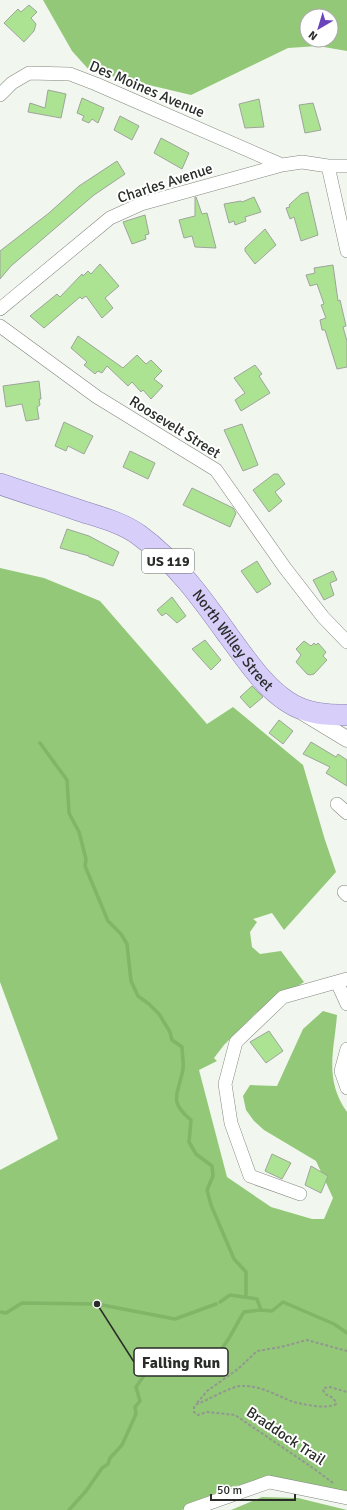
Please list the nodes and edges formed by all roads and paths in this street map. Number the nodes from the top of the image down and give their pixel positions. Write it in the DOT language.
graph roads {
  1 [pos="0,95"];
  2 [pos="282,165"];
  3 [pos="328,166"];
  4 [pos="347,166"];
  5 [pos="347,251"];
  6 [pos="0,309"];
  7 [pos="0,326"];
  8 [pos="0,484"];
  9 [pos="347,642"];
  10 [pos="290,703"];
  11 [pos="347,715"];
  12 [pos="347,739"];
  13 [pos="342,980"];
  14 [pos="347,1004"];
  15 [pos="347,1048"];
  16 [pos="347,1088"];
  17 [pos="300,1194"];
  18 [pos="347,1351"];
  19 [pos="347,1392"];
  20 [pos="196,1405"];
  21 [pos="346,1498"];
  22 [pos="190,1510"];
  1 -- 2 [label="street, Des Moines Avenue"];
  2 -- 3 [label="street, Charles Avenue"];
  2 -- 6 [label="street, Charles Avenue"];
  3 -- 4 [label="street, Charles Avenue"];
  3 -- 5 [label="street"];
  7 -- 9 [label="street, Roosevelt Street"];
  8 -- 10 [label="main road, North Willey Street / US 119"];
  10 -- 11 [label="main road, North Willey Street / US 119"];
  10 -- 12 [label="street"];
  13 -- 14 [label="street"];
  13 -- 17 [label="street"];
  15 -- 16 [label="street"];
  18 -- 20 [label="path"];
  19 -- 20 [label="path, Braddock Trail"];
  20 -- 21 [label="path, Braddock Trail"];
  21 -- 22 [label="street"];
}
